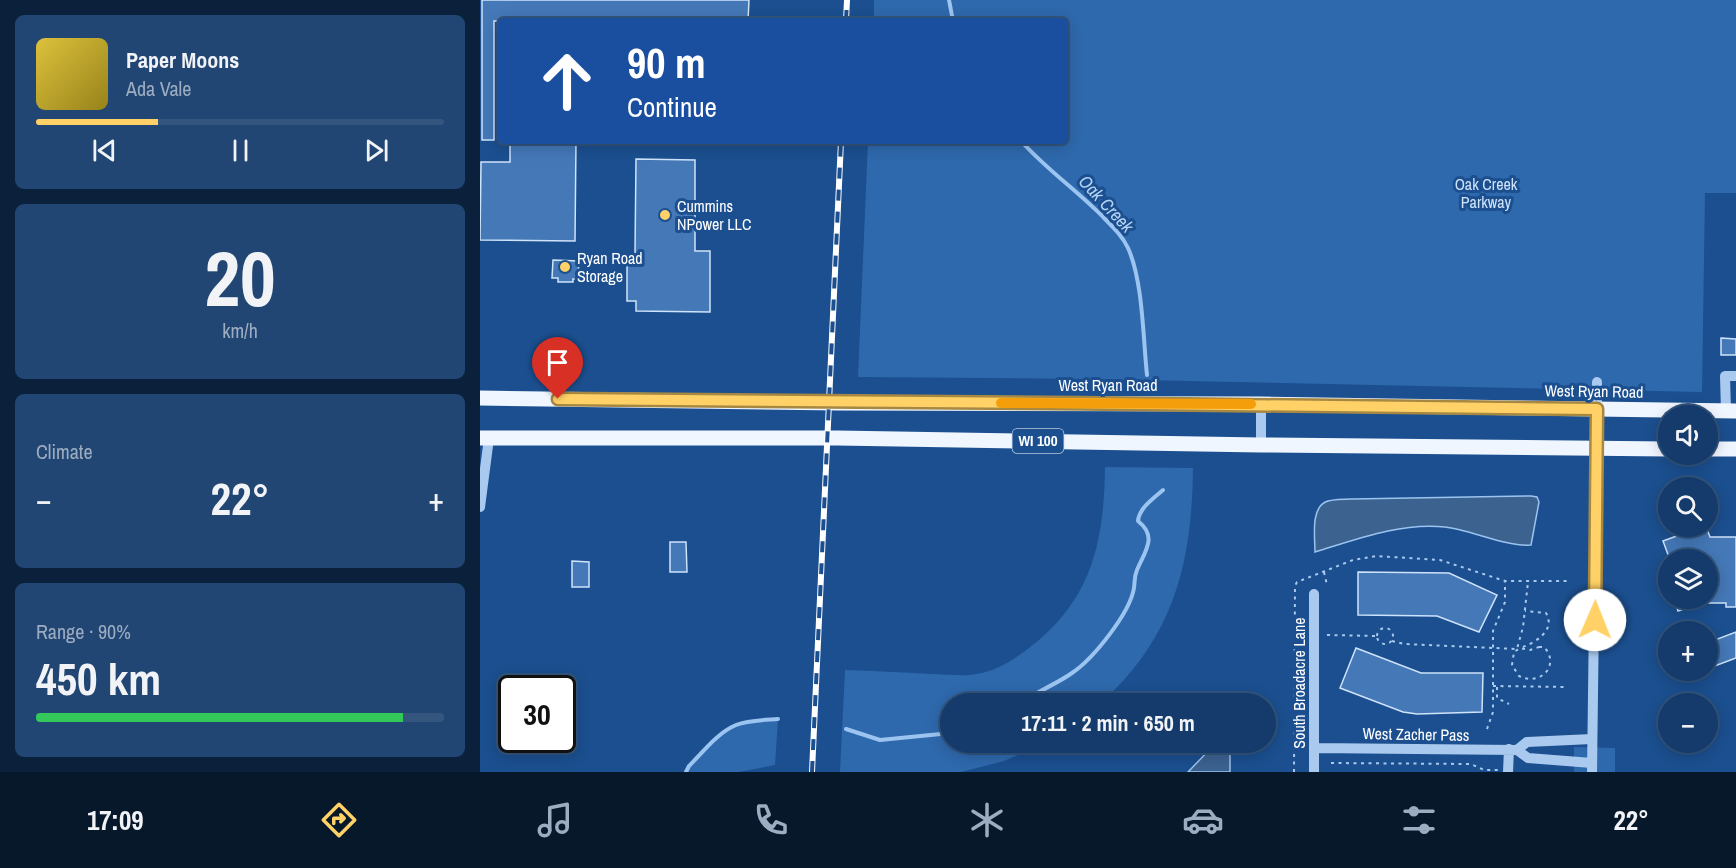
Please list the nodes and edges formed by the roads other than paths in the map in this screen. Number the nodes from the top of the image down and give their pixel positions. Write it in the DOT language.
graph roads {
  1 [pos="1736,376"];
  2 [pos="1597,382"];
  3 [pos="480,398"];
  4 [pos="1261,404"];
  5 [pos="1597,409"];
  6 [pos="1731,411"];
  7 [pos="484,438"];
  8 [pos="1261,445"];
  9 [pos="1596,448"];
  10 [pos="1658,449"];
  11 [pos="1718,449"];
  12 [pos="1736,449"];
  13 [pos="480,507"];
  14 [pos="1314,594"];
  15 [pos="1592,739"];
  16 [pos="1314,748"];
  17 [pos="1513,750"];
  18 [pos="1592,768"];
  19 [pos="1504,771"];
  20 [pos="1314,772"];
  1 -- 6 [label="street"];
  2 -- 5 [label="street"];
  3 -- 4 [label="main road, West Ryan Road"];
  4 -- 5 [label="main road, West Ryan Road"];
  4 -- 8 [label="street"];
  5 -- 6 [label="main road, West Ryan Road"];
  5 -- 9 [label="street"];
  7 -- 8 [label="main road, WI 100"];
  7 -- 13 [label="street"];
  8 -- 9 [label="main road, WI 100"];
  9 -- 10 [label="main road, WI 100"];
  9 -- 15 [label="street"];
  11 -- 12 [label="main road"];
  14 -- 16 [label="street, South Broadacre Lane"];
  15 -- 17 [label="street, West Zacher Pass"];
  15 -- 18 [label="street"];
  16 -- 17 [label="street, West Zacher Pass"];
  16 -- 20 [label="street, South Broadacre Lane"];
  17 -- 18 [label="street, West Zacher Pass"];
  17 -- 19 [label="street"];
}
